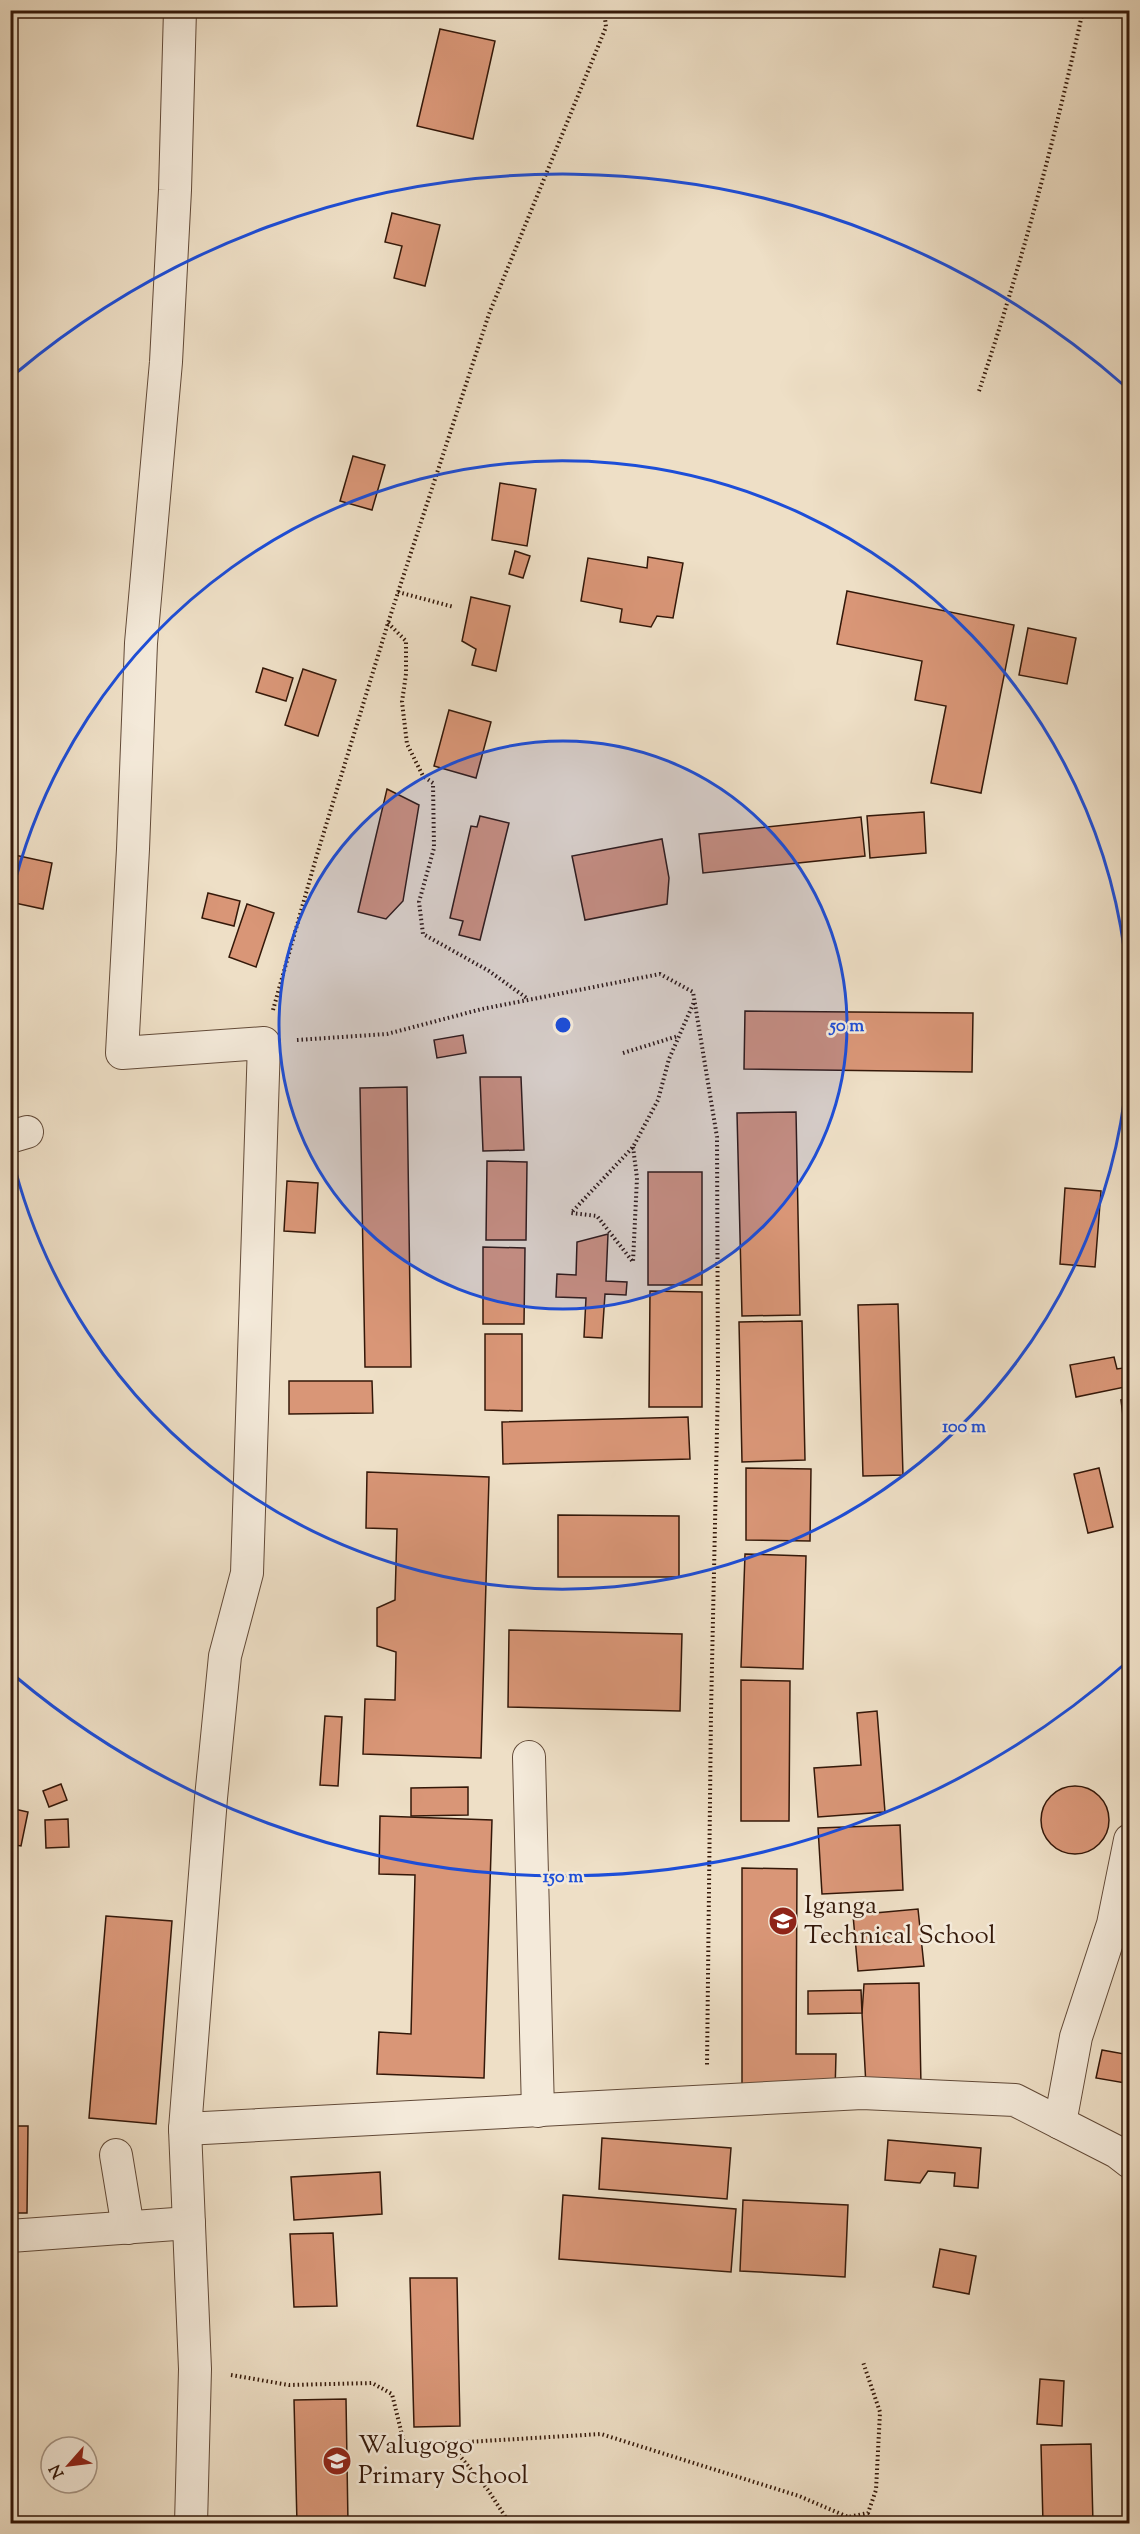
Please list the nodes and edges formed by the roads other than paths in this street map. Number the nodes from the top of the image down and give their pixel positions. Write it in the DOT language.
graph roads {
  1 [pos="180,10"];
  2 [pos="529,1757"];
  3 [pos="1130,1840"];
  4 [pos="538,2111"];
  5 [pos="1060,2123"];
  6 [pos="185,2129"];
  7 [pos="116,2155"];
  8 [pos="1130,2162"];
  9 [pos="189,2223"];
  10 [pos="128,2228"];
  11 [pos="10,2236"];
  12 [pos="191,2523"];
  1 -- 6 [label="street"];
  2 -- 4 [label="street"];
  3 -- 5 [label="street"];
  4 -- 5 [label="street"];
  4 -- 6 [label="street"];
  5 -- 8 [label="street"];
  6 -- 9 [label="street"];
  7 -- 10 [label="street"];
  9 -- 10 [label="street"];
  9 -- 12 [label="street"];
  10 -- 11 [label="street"];
}
